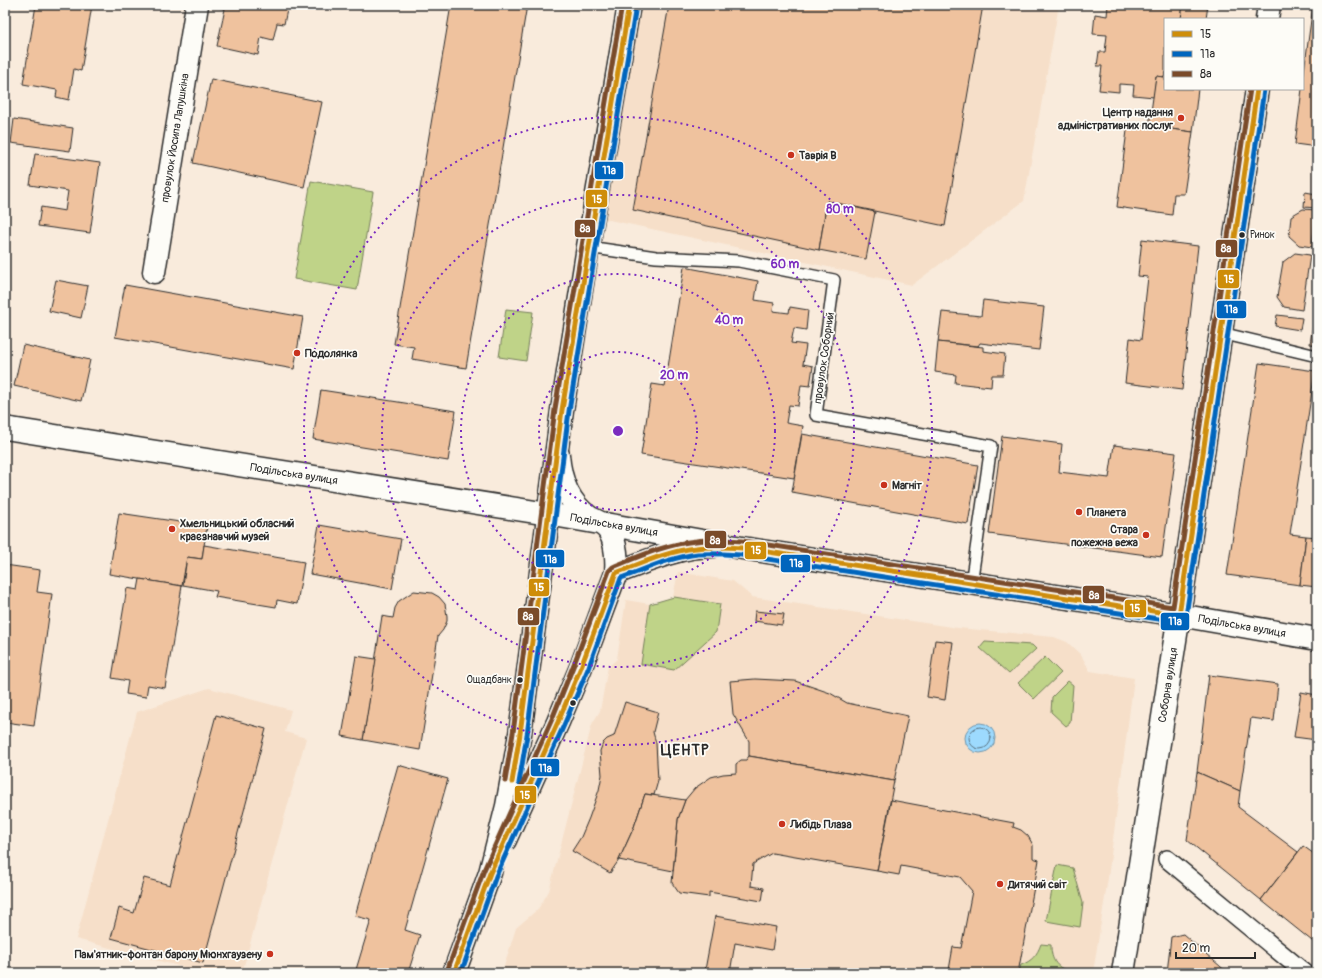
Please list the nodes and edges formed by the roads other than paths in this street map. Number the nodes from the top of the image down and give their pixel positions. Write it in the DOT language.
graph roads {
  1 [pos="197,5"];
  2 [pos="629,5"];
  3 [pos="1269,5"];
  4 [pos="1267,18"];
  5 [pos="1257,90"];
  6 [pos="588,247"];
  7 [pos="154,272"];
  8 [pos="1221,333"];
  9 [pos="1317,356"];
  10 [pos="5,428"];
  11 [pos="558,442"];
  12 [pos="548,514"];
  13 [pos="602,523"];
  14 [pos="742,548"];
  15 [pos="616,573"];
  16 [pos="971,584"];
  17 [pos="1179,615"];
  18 [pos="1317,639"];
  19 [pos="1167,859"];
  20 [pos="490,873"];
  21 [pos="454,973"];
  22 [pos="1123,973"];
  23 [pos="1305,973"];
  1 -- 7 [label="street, провулок Йосипа Лапушкіна"];
  2 -- 6 [label="street"];
  3 -- 4 [label="street"];
  5 -- 8 [label="street, Соборна вулиця"];
  6 -- 11 [label="street"];
  6 -- 16 [label="lane, провулок Соборний"];
  8 -- 9 [label="lane"];
  8 -- 17 [label="street, Соборна вулиця"];
  10 -- 12 [label="street, Подільська вулиця"];
  11 -- 12 [label="street"];
  11 -- 13 [label="street"];
  12 -- 13 [label="street, Подільська вулиця"];
  12 -- 20 [label="street"];
  13 -- 14 [label="street, Подільська вулиця"];
  13 -- 15 [label="street"];
  14 -- 15 [label="street"];
  14 -- 16 [label="street, Подільська вулиця"];
  15 -- 20 [label="street"];
  16 -- 17 [label="street, Подільська вулиця"];
  17 -- 18 [label="street, Подільська вулиця"];
  17 -- 22 [label="street, Соборна вулиця"];
  19 -- 23 [label="street"];
  20 -- 21 [label="street"];
}
